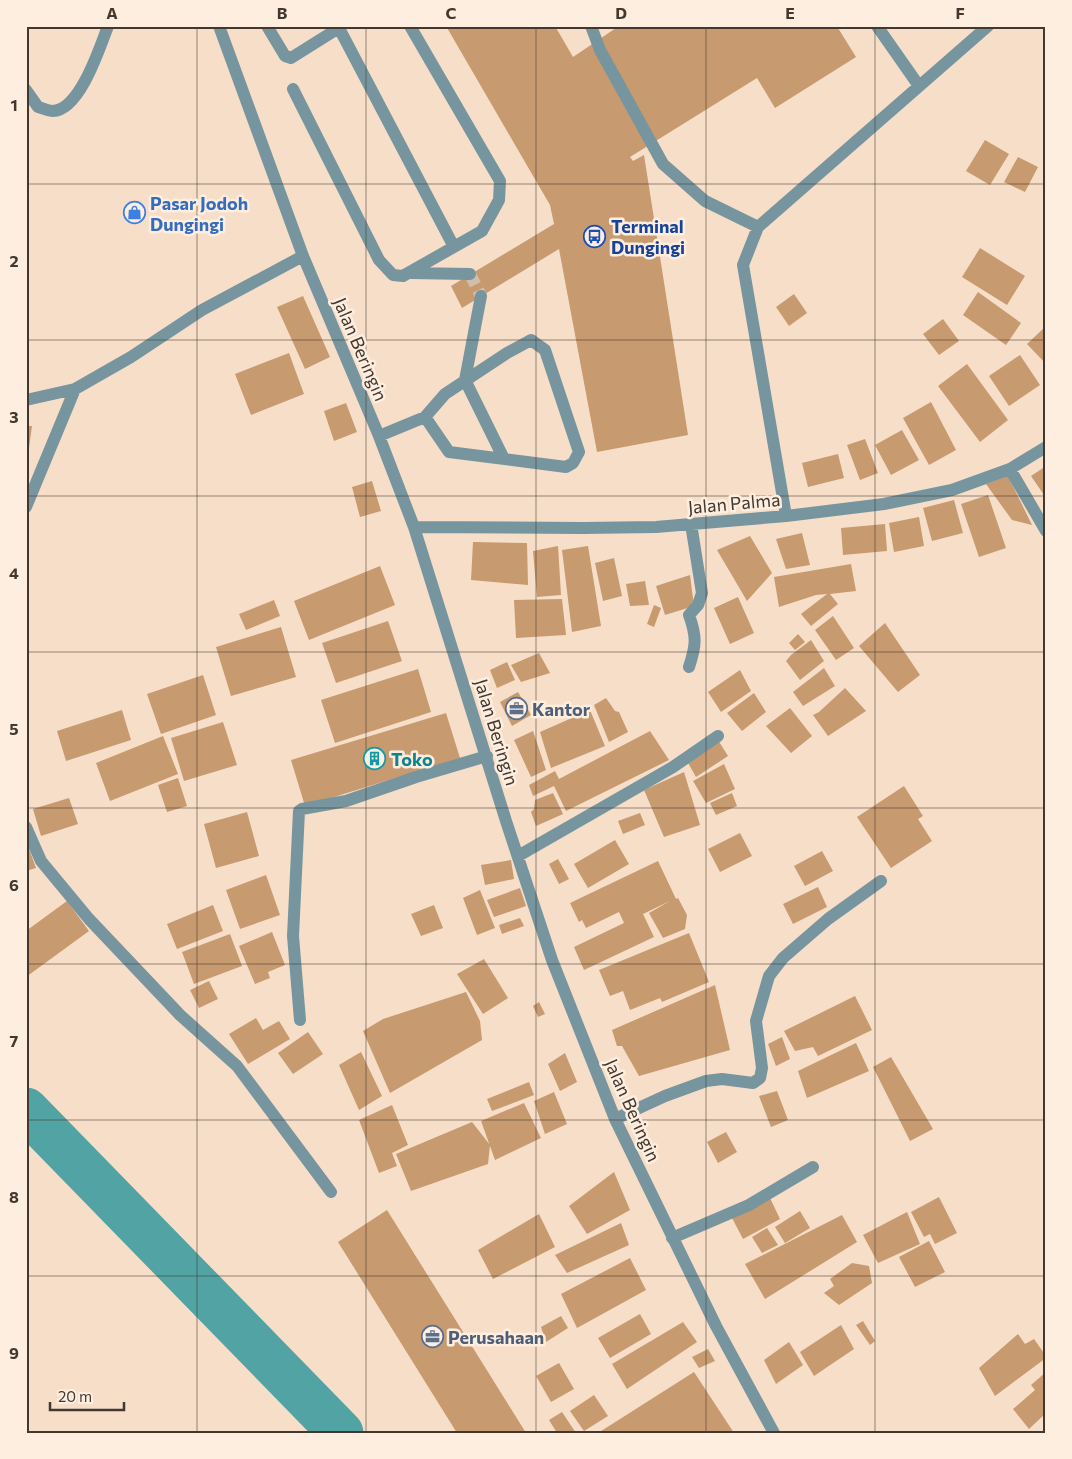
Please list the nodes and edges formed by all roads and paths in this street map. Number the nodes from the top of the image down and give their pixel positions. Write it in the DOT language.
graph roads {
  1 [pos="108,26"];
  2 [pos="267,26"];
  3 [pos="410,26"];
  4 [pos="591,26"];
  5 [pos="877,26"];
  6 [pos="988,26"];
  7 [pos="341,27"];
  8 [pos="222,28"];
  9 [pos="919,86"];
  10 [pos="293,89"];
  11 [pos="26,90"];
  12 [pos="758,227"];
  13 [pos="454,247"];
  14 [pos="303,256"];
  15 [pos="408,273"];
  16 [pos="470,274"];
  17 [pos="482,296"];
  18 [pos="465,380"];
  19 [pos="75,389"];
  20 [pos="26,400"];
  21 [pos="425,417"];
  22 [pos="379,436"];
  23 [pos="1046,447"];
  24 [pos="504,459"];
  25 [pos="1010,469"];
  26 [pos="26,507"];
  27 [pos="786,516"];
  28 [pos="691,524"];
  29 [pos="414,527"];
  30 [pos="1046,531"];
  31 [pos="689,667"];
  32 [pos="718,736"];
  33 [pos="487,756"];
  34 [pos="26,827"];
  35 [pos="518,856"];
  36 [pos="881,881"];
  37 [pos="300,1020"];
  38 [pos="615,1119"];
  39 [pos="814,1167"];
  40 [pos="331,1192"];
  41 [pos="672,1238"];
  42 [pos="774,1433"];
  1 -- 11 [label="street"];
  2 -- 7 [label="street"];
  3 -- 13 [label="street"];
  4 -- 12 [label="street"];
  5 -- 9 [label="street"];
  6 -- 9 [label="street"];
  7 -- 13 [label="street"];
  8 -- 14 [label="street, Jalan Beringin"];
  9 -- 12 [label="street"];
  10 -- 15 [label="street"];
  12 -- 27 [label="street"];
  13 -- 15 [label="street"];
  14 -- 19 [label="street"];
  14 -- 22 [label="street, Jalan Beringin"];
  15 -- 16 [label="street"];
  17 -- 18 [label="street"];
  18 -- 21 [label="street"];
  18 -- 24 [label="street"];
  18 -- 24 [label="street"];
  19 -- 20 [label="street"];
  19 -- 26 [label="street"];
  21 -- 22 [label="street"];
  21 -- 24 [label="street"];
  22 -- 29 [label="street, Jalan Beringin"];
  23 -- 25 [label="street, Jalan Palma"];
  25 -- 27 [label="street, Jalan Palma"];
  25 -- 30 [label="street"];
  27 -- 28 [label="street, Jalan Palma"];
  28 -- 29 [label="street, Jalan Palma"];
  28 -- 31 [label="street"];
  29 -- 33 [label="street, Jalan Beringin"];
  32 -- 35 [label="street"];
  33 -- 35 [label="street, Jalan Beringin"];
  33 -- 37 [label="street"];
  34 -- 40 [label="street"];
  35 -- 38 [label="street, Jalan Beringin"];
  36 -- 38 [label="street"];
  38 -- 41 [label="street, Jalan Beringin"];
  39 -- 41 [label="street"];
  41 -- 42 [label="street, Jalan Beringin"];
}
